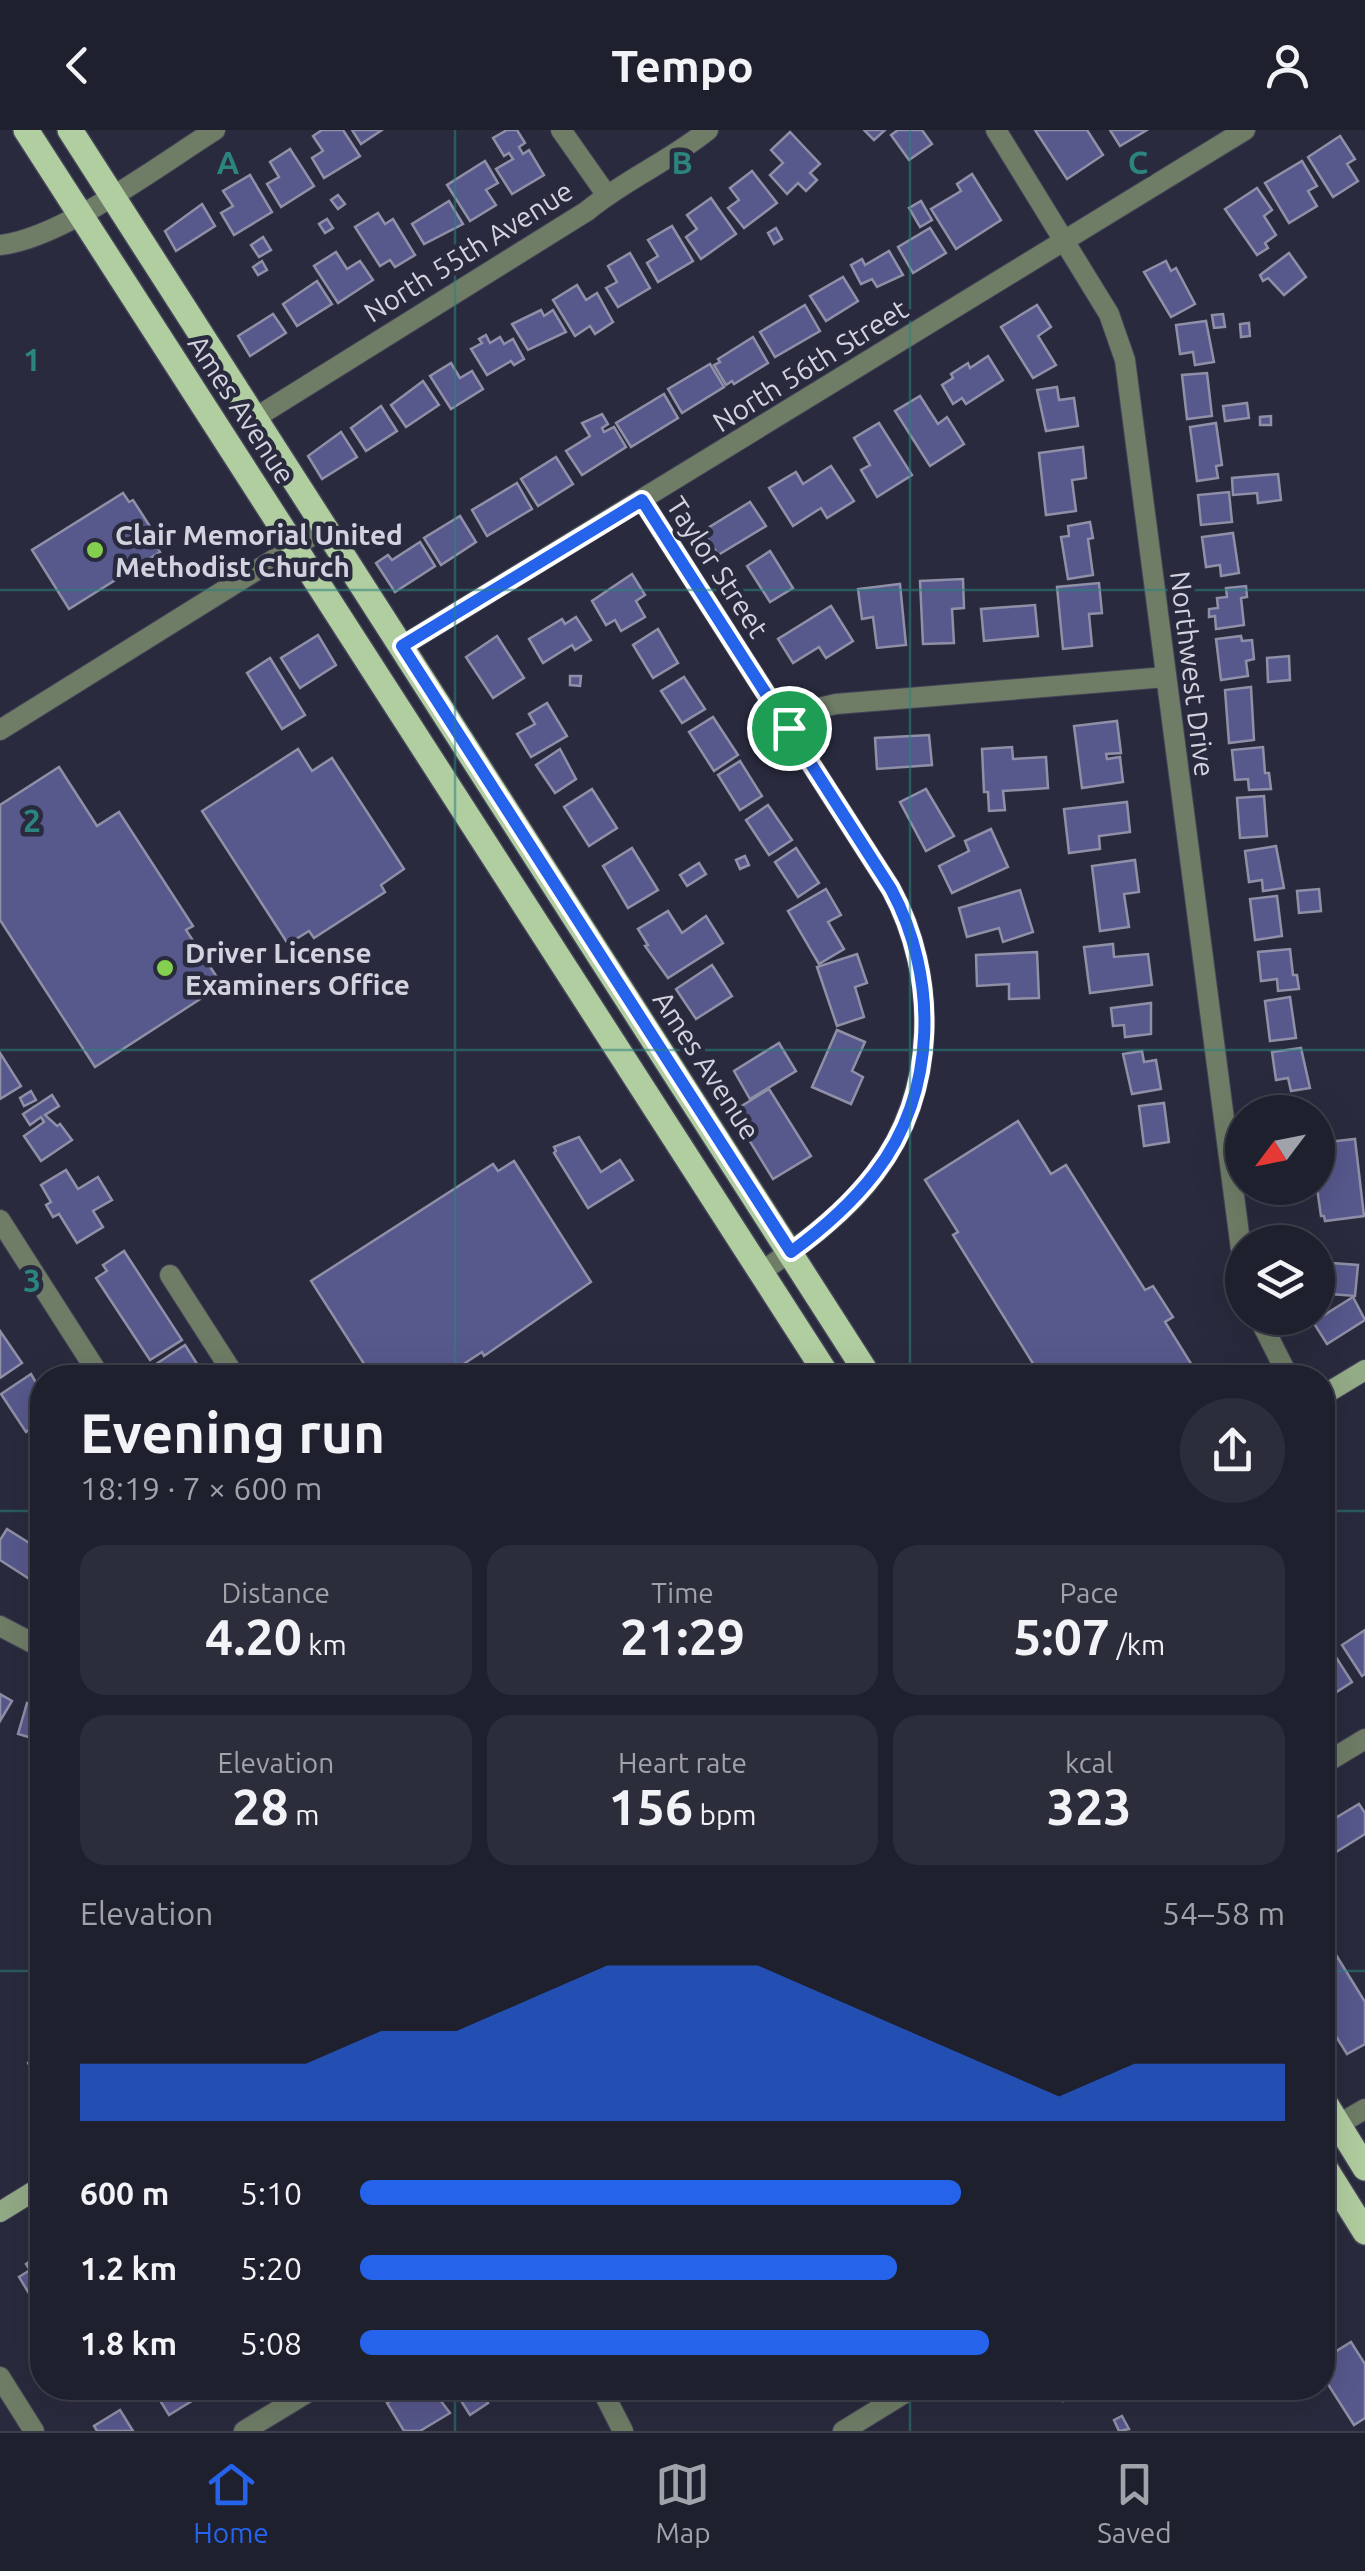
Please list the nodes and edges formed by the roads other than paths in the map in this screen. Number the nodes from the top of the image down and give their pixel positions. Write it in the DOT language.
graph roads {
  1 [pos="26,130"];
  2 [pos="70,130"];
  3 [pos="215,130"];
  4 [pos="561,130"];
  5 [pos="708,130"];
  6 [pos="996,130"];
  7 [pos="1245,130"];
  8 [pos="606,194"];
  9 [pos="112,195"];
  10 [pos="80,214"];
  11 [pos="1064,241"];
  12 [pos="0,245"];
  13 [pos="255,418"];
  14 [pos="642,500"];
  15 [pos="326,527"];
  16 [pos="295,546"];
  17 [pos="402,646"];
  18 [pos="1166,677"];
  19 [pos="789,728"];
  20 [pos="0,730"];
  21 [pos="0,1220"];
  22 [pos="1238,1225"];
  23 [pos="791,1252"];
  24 [pos="761,1272"];
  25 [pos="170,1275"];
  26 [pos="1267,1335"];
  27 [pos="93,1365"];
  28 [pos="228,1365"];
  29 [pos="820,1365"];
  30 [pos="862,1365"];
  31 [pos="1282,1365"];
  32 [pos="1365,1370"];
  33 [pos="1335,1388"];
  34 [pos="0,1626"];
  35 [pos="30,1642"];
  36 [pos="1365,1739"];
  37 [pos="1335,1757"];
  38 [pos="1365,2109"];
  39 [pos="1335,2128"];
  40 [pos="1335,2134"];
  41 [pos="1365,2168"];
  42 [pos="1335,2183"];
  43 [pos="30,2193"];
  44 [pos="0,2212"];
  45 [pos="1365,2232"];
  46 [pos="0,2378"];
  47 [pos="295,2400"];
  48 [pos="607,2400"];
  49 [pos="894,2400"];
  50 [pos="34,2431"];
  51 [pos="244,2431"];
  52 [pos="623,2431"];
  53 [pos="843,2431"];
  1 -- 10 [label="main road, Ames Avenue"];
  2 -- 9 [label="main road, Ames Avenue"];
  3 -- 9 [label="street"];
  4 -- 8 [label="street"];
  5 -- 8 [label="street, North 55th Avenue"];
  6 -- 11 [label="street, Northwest Drive"];
  7 -- 11 [label="street, North 56th Street"];
  8 -- 13 [label="street, North 55th Avenue"];
  9 -- 10 [label="street"];
  9 -- 13 [label="main road, Ames Avenue"];
  10 -- 12 [label="street"];
  10 -- 16 [label="main road, Ames Avenue"];
  11 -- 14 [label="street, North 56th Street"];
  11 -- 18 [label="street, Northwest Drive"];
  13 -- 15 [label="main road, Ames Avenue"];
  14 -- 17 [label="street, North 56th Street"];
  14 -- 19 [label="street, Taylor Street"];
  15 -- 16 [label="street"];
  15 -- 17 [label="main road, Ames Avenue"];
  16 -- 20 [label="street"];
  16 -- 24 [label="main road, Ames Avenue"];
  17 -- 23 [label="main road, Ames Avenue"];
  18 -- 19 [label="street"];
  18 -- 22 [label="street, Northwest Drive"];
  19 -- 23 [label="street, Taylor Street"];
  21 -- 27 [label="street"];
  23 -- 24 [label="street, Taylor Street"];
  23 -- 30 [label="main road, Ames Avenue"];
  24 -- 29 [label="main road, Ames Avenue"];
  25 -- 28 [label="street"];
  26 -- 31 [label="street"];
  32 -- 33 [label="main road"];
  34 -- 35 [label="street"];
  36 -- 37 [label="street"];
  38 -- 39 [label="street"];
  40 -- 41 [label="main road"];
  42 -- 45 [label="main road"];
  43 -- 44 [label="main road"];
  46 -- 50 [label="street"];
  47 -- 51 [label="street"];
  48 -- 52 [label="street"];
  49 -- 53 [label="street"];
}
